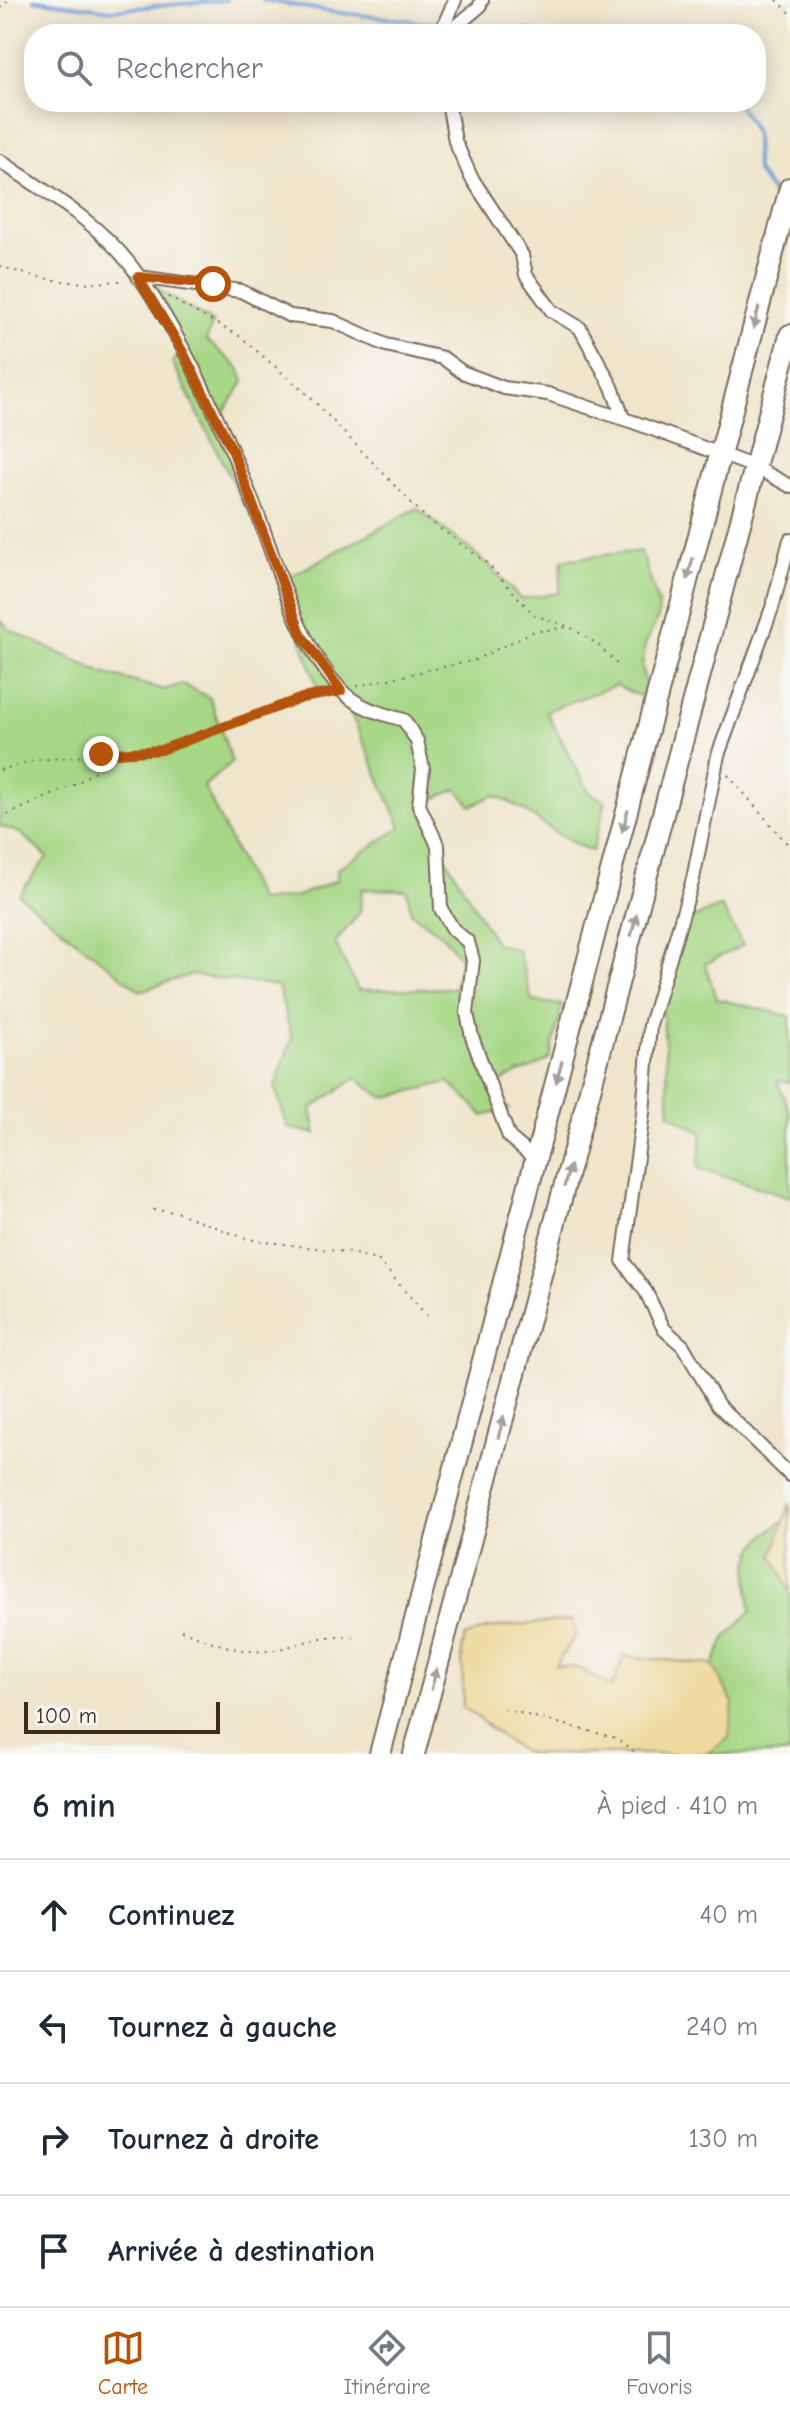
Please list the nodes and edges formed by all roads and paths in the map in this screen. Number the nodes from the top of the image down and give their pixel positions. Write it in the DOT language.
graph roads {
  1 [pos="9,0"];
  2 [pos="455,0"];
  3 [pos="482,0"];
  4 [pos="777,0"];
  5 [pos="0,8"];
  6 [pos="790,13"];
  7 [pos="444,24"];
  8 [pos="459,24"];
  9 [pos="450,112"];
  10 [pos="0,161"];
  11 [pos="790,188"];
  12 [pos="0,266"];
  13 [pos="138,277"];
  14 [pos="790,335"];
  15 [pos="623,418"];
  16 [pos="721,454"];
  17 [pos="755,467"];
  18 [pos="790,486"];
  19 [pos="790,540"];
  20 [pos="570,627"];
  21 [pos="621,668"];
  22 [pos="341,691"];
  23 [pos="122,753"];
  24 [pos="718,755"];
  25 [pos="0,770"];
  26 [pos="0,818"];
  27 [pos="790,847"];
  28 [pos="536,1160"];
  29 [pos="153,1210"];
  30 [pos="427,1316"];
  31 [pos="790,1475"];
  32 [pos="181,1630"];
  33 [pos="353,1637"];
  34 [pos="504,1709"];
  35 [pos="380,1754"];
  36 [pos="414,1754"];
  37 [pos="638,1754"];
  1 -- 5 [label="path"];
  2 -- 7 [label="street"];
  3 -- 8 [label="street"];
  4 -- 6 [label="path"];
  9 -- 15 [label="street"];
  10 -- 13 [label="street"];
  11 -- 16 [label="highway, one-way"];
  12 -- 13 [label="path"];
  13 -- 15 [label="street"];
  13 -- 20 [label="path"];
  13 -- 22 [label="street"];
  14 -- 17 [label="highway"];
  15 -- 16 [label="street"];
  16 -- 17 [label="street"];
  16 -- 28 [label="highway, one-way"];
  17 -- 18 [label="street"];
  36 -- 17 [label="highway, one-way"];
  19 -- 24 [label="street"];
  20 -- 21 [label="path"];
  20 -- 22 [label="path"];
  22 -- 23 [label="path"];
  22 -- 28 [label="street"];
  23 -- 25 [label="path"];
  23 -- 26 [label="path"];
  24 -- 27 [label="path"];
  24 -- 31 [label="street"];
  28 -- 35 [label="highway"];
  29 -- 30 [label="path"];
  32 -- 33 [label="path"];
  34 -- 37 [label="path"];
}
